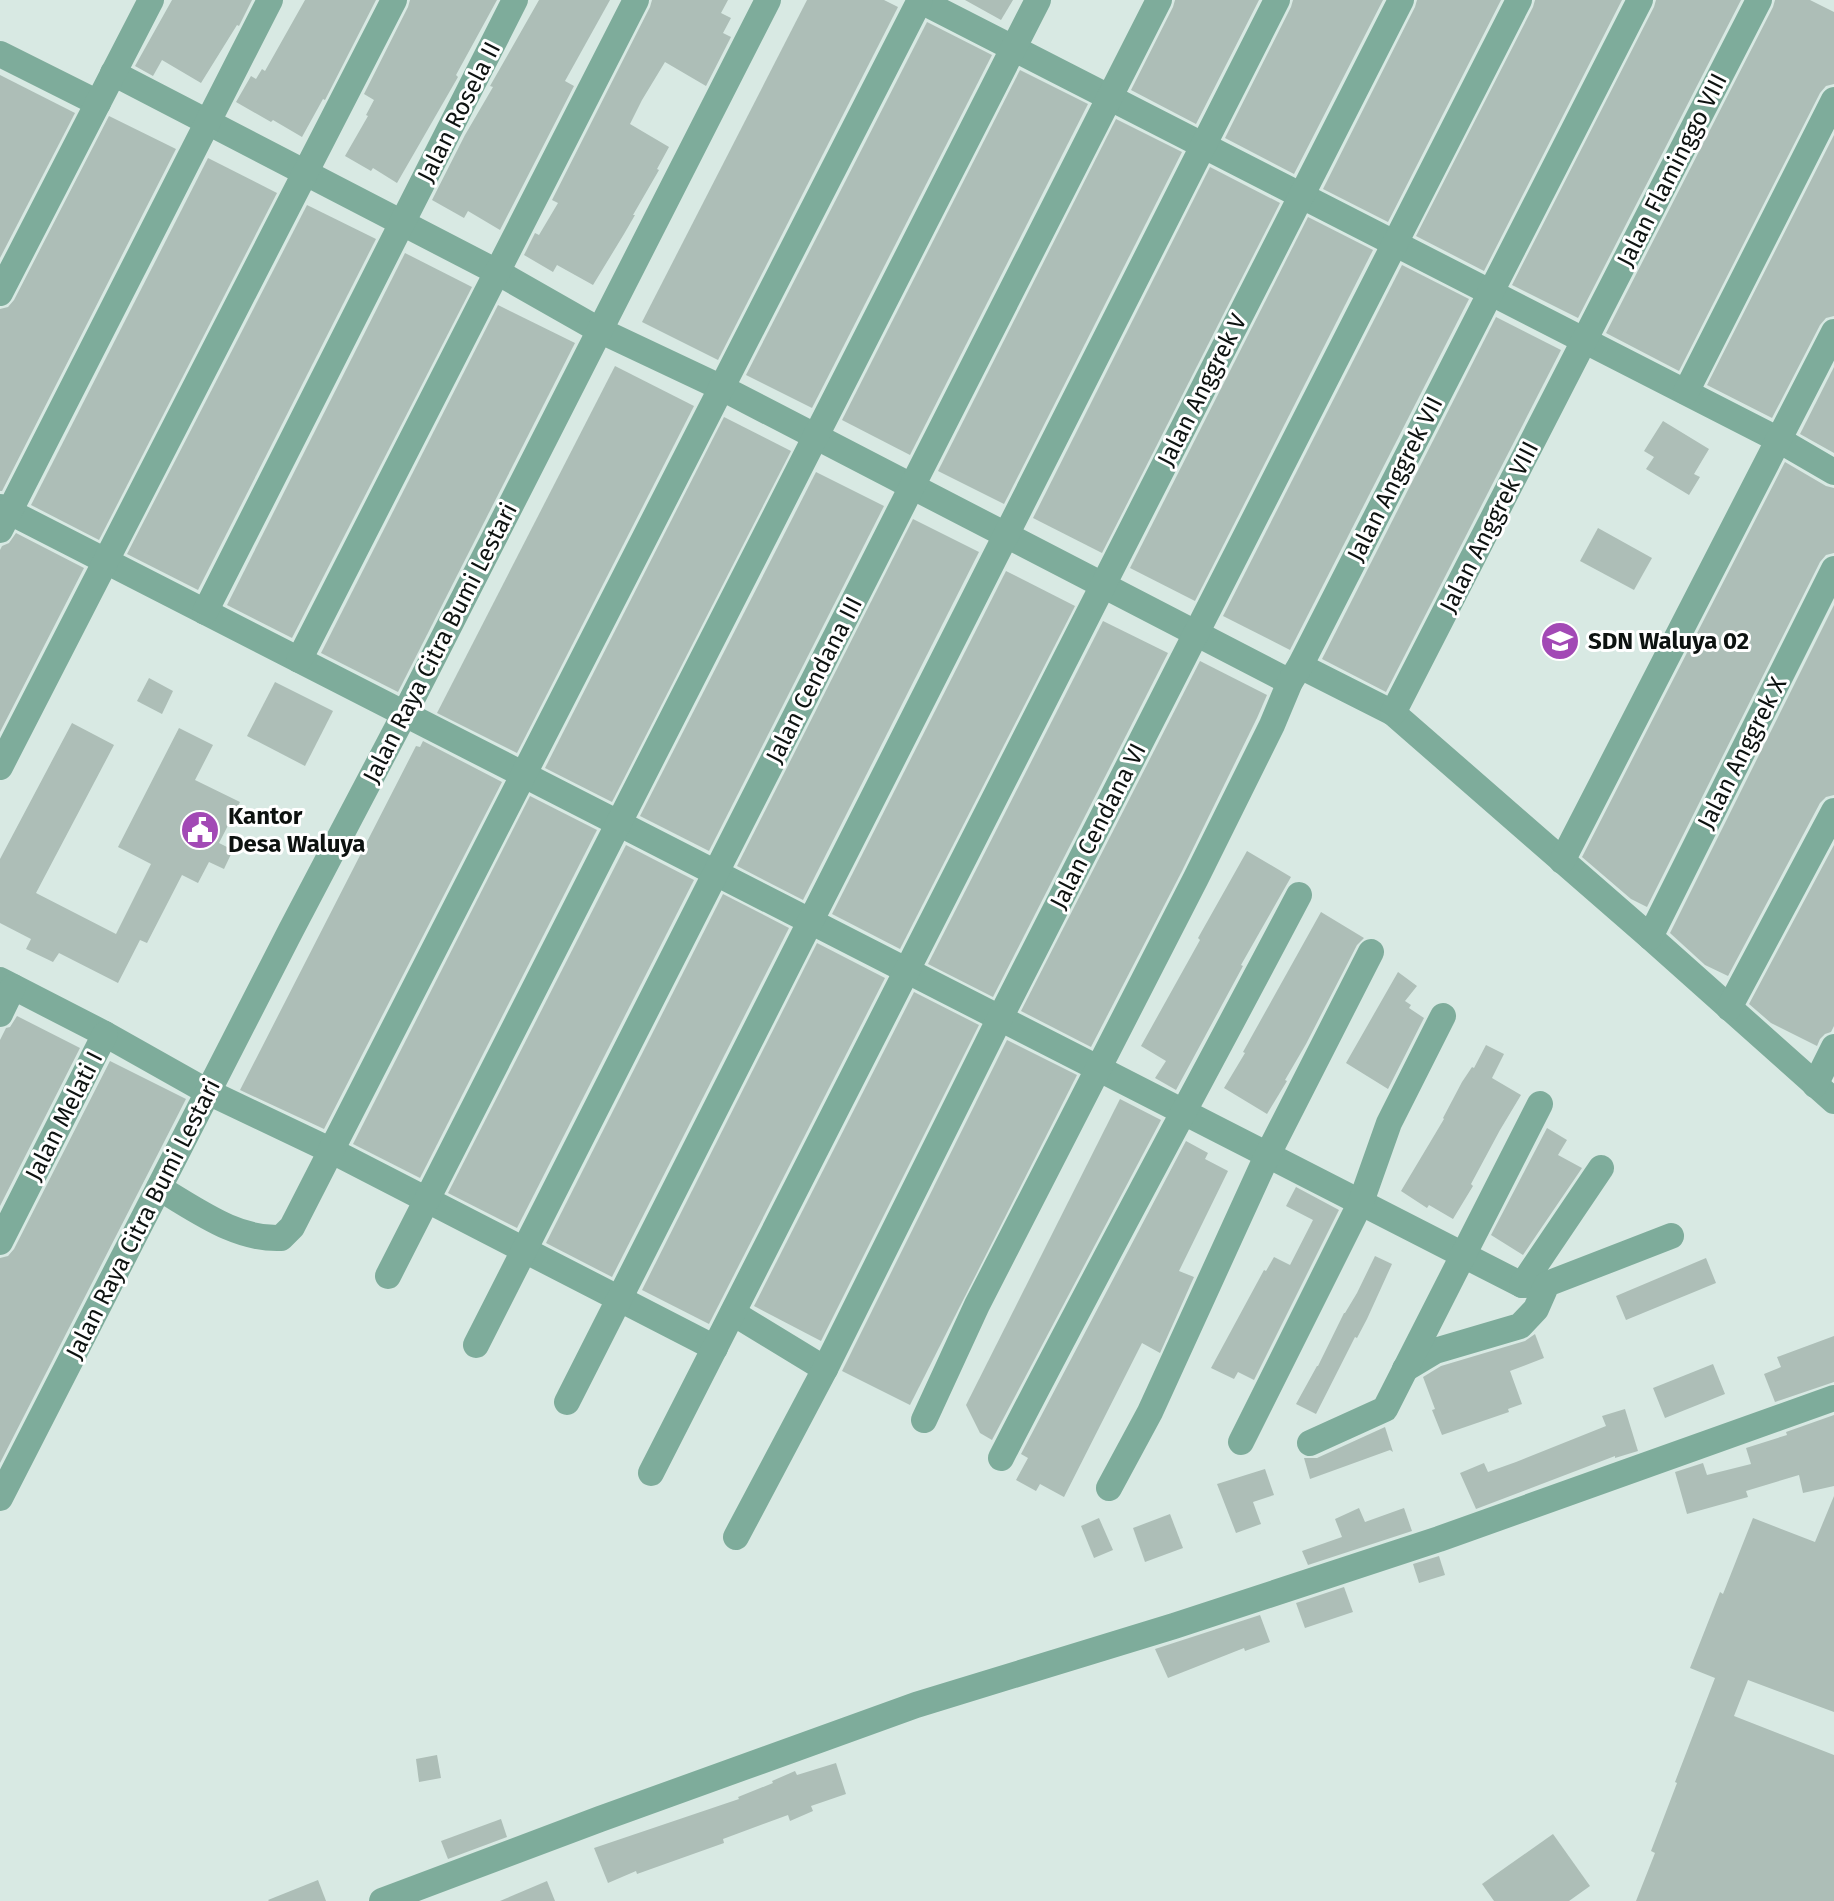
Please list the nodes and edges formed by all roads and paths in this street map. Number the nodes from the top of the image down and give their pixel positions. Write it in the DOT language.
graph roads {
  1 [pos="151,0"];
  2 [pos="270,0"];
  3 [pos="394,0"];
  4 [pos="515,0"];
  5 [pos="636,0"];
  6 [pos="768,0"];
  7 [pos="920,0"];
  8 [pos="1038,0"];
  9 [pos="1159,0"];
  10 [pos="1277,0"];
  11 [pos="1401,0"];
  12 [pos="1519,0"];
  13 [pos="1640,0"];
  14 [pos="1759,0"];
  15 [pos="1014,48"];
  16 [pos="1,57"];
  17 [pos="113,73"];
  18 [pos="1109,97"];
  19 [pos="1834,100"];
  20 [pos="98,103"];
  21 [pos="208,123"];
  22 [pos="1203,145"];
  23 [pos="305,173"];
  24 [pos="1301,195"];
  25 [pos="402,223"];
  26 [pos="1395,243"];
  27 [pos="497,272"];
  28 [pos="1490,292"];
  29 [pos="0,293"];
  30 [pos="599,330"];
  31 [pos="1834,332"];
  32 [pos="1584,340"];
  33 [pos="722,388"];
  34 [pos="1686,392"];
  35 [pos="816,437"];
  36 [pos="1779,440"];
  37 [pos="1834,472"];
  38 [pos="912,487"];
  39 [pos="3,516"];
  40 [pos="1006,535"];
  41 [pos="106,561"];
  42 [pos="1834,569"];
  43 [pos="1103,586"];
  44 [pos="205,612"];
  45 [pos="1196,634"];
  46 [pos="299,660"];
  47 [pos="1295,674"];
  48 [pos="405,713"];
  49 [pos="1393,713"];
  50 [pos="0,767"];
  51 [pos="524,775"];
  52 [pos="1834,811"];
  53 [pos="619,823"];
  54 [pos="1562,861"];
  55 [pos="716,873"];
  56 [pos="1299,895"];
  57 [pos="810,922"];
  58 [pos="1650,937"];
  59 [pos="1371,952"];
  60 [pos="907,971"];
  61 [pos="7,983"];
  62 [pos="1729,1008"];
  63 [pos="0,1014"];
  64 [pos="1443,1016"];
  65 [pos="1000,1018"];
  66 [pos="105,1034"];
  67 [pos="1834,1047"];
  68 [pos="1099,1069"];
  69 [pos="208,1092"];
  70 [pos="1824,1093"];
  71 [pos="1540,1104"];
  72 [pos="1184,1113"];
  73 [pos="332,1151"];
  74 [pos="1267,1156"];
  75 [pos="1601,1168"];
  76 [pos="159,1188"];
  77 [pos="427,1199"];
  78 [pos="1361,1202"];
  79 [pos="1671,1236"];
  80 [pos="0,1242"];
  81 [pos="525,1250"];
  82 [pos="1463,1254"];
  83 [pos="388,1276"];
  84 [pos="1534,1284"];
  85 [pos="619,1298"];
  86 [pos="733,1313"];
  87 [pos="476,1345"];
  88 [pos="715,1348"];
  89 [pos="825,1369"];
  90 [pos="1405,1369"];
  91 [pos="1834,1398"];
  92 [pos="567,1402"];
  93 [pos="924,1420"];
  94 [pos="1241,1442"];
  95 [pos="1310,1443"];
  96 [pos="1001,1458"];
  97 [pos="7,1466"];
  98 [pos="651,1473"];
  99 [pos="1109,1488"];
  100 [pos="0,1498"];
  101 [pos="736,1537"];
  102 [pos="382,1901"];
  1 -- 17 [label="street"];
  2 -- 21 [label="street"];
  3 -- 23 [label="street"];
  4 -- 25 [label="street, Jalan Rosela II"];
  5 -- 27 [label="street"];
  6 -- 30 [label="street, Jalan Raya Citra Bumi Lestari"];
  7 -- 15 [label="street"];
  7 -- 33 [label="street"];
  8 -- 15 [label="street"];
  9 -- 18 [label="street, Jalan Cendana III"];
  10 -- 22 [label="street"];
  11 -- 24 [label="street, Jalan Anggrek V"];
  12 -- 26 [label="street, Jalan Cendana VI"];
  13 -- 28 [label="street, Jalan Anggrek VII"];
  14 -- 32 [label="street, Jalan Flaminggo VIII"];
  15 -- 18 [label="street"];
  15 -- 35 [label="street"];
  16 -- 20 [label="street"];
  17 -- 20 [label="street"];
  17 -- 21 [label="street"];
  18 -- 22 [label="street"];
  18 -- 38 [label="street, Jalan Cendana III"];
  19 -- 34 [label="street"];
  20 -- 29 [label="street"];
  21 -- 23 [label="street"];
  21 -- 39 [label="street"];
  22 -- 24 [label="street"];
  22 -- 40 [label="street"];
  23 -- 25 [label="street"];
  23 -- 41 [label="street"];
  24 -- 26 [label="street"];
  24 -- 43 [label="street, Jalan Anggrek V"];
  25 -- 27 [label="street"];
  25 -- 44 [label="street, Jalan Rosela II"];
  26 -- 28 [label="street"];
  26 -- 45 [label="street, Jalan Cendana VI"];
  27 -- 30 [label="street"];
  27 -- 46 [label="street"];
  28 -- 32 [label="street"];
  28 -- 47 [label="street, Jalan Anggrek VII"];
  30 -- 33 [label="street"];
  30 -- 48 [label="street, Jalan Raya Citra Bumi Lestari"];
  31 -- 36 [label="street"];
  32 -- 34 [label="street"];
  32 -- 49 [label="street, Jalan Anggrek VIII"];
  33 -- 35 [label="street"];
  33 -- 51 [label="street"];
  34 -- 36 [label="street"];
  35 -- 38 [label="street"];
  35 -- 53 [label="street"];
  36 -- 37 [label="street"];
  36 -- 54 [label="street"];
  38 -- 40 [label="street"];
  38 -- 55 [label="street, Jalan Cendana III"];
  39 -- 41 [label="street"];
  40 -- 43 [label="street"];
  40 -- 57 [label="street"];
  41 -- 44 [label="street"];
  41 -- 50 [label="street"];
  42 -- 58 [label="street, Jalan Anggrek X"];
  43 -- 45 [label="street"];
  43 -- 60 [label="street, Jalan Anggrek V"];
  44 -- 46 [label="street"];
  45 -- 47 [label="street"];
  45 -- 65 [label="street, Jalan Cendana VI"];
  46 -- 48 [label="street"];
  47 -- 49 [label="street"];
  47 -- 68 [label="street, Jalan Anggrek VII"];
  48 -- 51 [label="street"];
  48 -- 69 [label="street, Jalan Raya Citra Bumi Lestari"];
  49 -- 54 [label="street"];
  51 -- 53 [label="street"];
  51 -- 73 [label="street"];
  52 -- 62 [label="street"];
  53 -- 55 [label="street"];
  53 -- 77 [label="street"];
  54 -- 58 [label="street"];
  55 -- 57 [label="street"];
  55 -- 81 [label="street, Jalan Cendana III"];
  56 -- 72 [label="street"];
  57 -- 60 [label="street"];
  57 -- 85 [label="street"];
  58 -- 62 [label="street"];
  59 -- 74 [label="street"];
  60 -- 65 [label="street"];
  60 -- 86 [label="street, Jalan Anggrek V"];
  61 -- 63 [label="street"];
  61 -- 66 [label="street"];
  62 -- 70 [label="street"];
  64 -- 78 [label="street"];
  65 -- 68 [label="street"];
  65 -- 89 [label="street, Jalan Cendana VI"];
  66 -- 69 [label="street"];
  66 -- 80 [label="street, Jalan Melati I"];
  67 -- 70 [label="street"];
  68 -- 72 [label="street"];
  68 -- 93 [label="street, Jalan Anggrek VII"];
  69 -- 73 [label="street"];
  69 -- 76 [label="street, Jalan Raya Citra Bumi Lestari"];
  71 -- 82 [label="street"];
  72 -- 74 [label="street"];
  72 -- 96 [label="street"];
  73 -- 76 [label="street"];
  73 -- 77 [label="street"];
  74 -- 78 [label="street"];
  74 -- 99 [label="street"];
  75 -- 84 [label="street"];
  76 -- 97 [label="street, Jalan Raya Citra Bumi Lestari"];
  77 -- 81 [label="street"];
  77 -- 83 [label="street"];
  78 -- 82 [label="street"];
  78 -- 94 [label="street"];
  79 -- 84 [label="street"];
  81 -- 85 [label="street"];
  81 -- 87 [label="street, Jalan Cendana III"];
  82 -- 84 [label="street"];
  82 -- 90 [label="street"];
  84 -- 90 [label="street"];
  85 -- 88 [label="street"];
  85 -- 92 [label="street"];
  86 -- 88 [label="street, Jalan Anggrek V"];
  86 -- 89 [label="street"];
  88 -- 98 [label="street, Jalan Anggrek V"];
  89 -- 101 [label="street, Jalan Cendana VI"];
  90 -- 95 [label="street"];
  91 -- 102 [label="street"];
  97 -- 100 [label="street, Jalan Raya Citra Bumi Lestari"];
}
